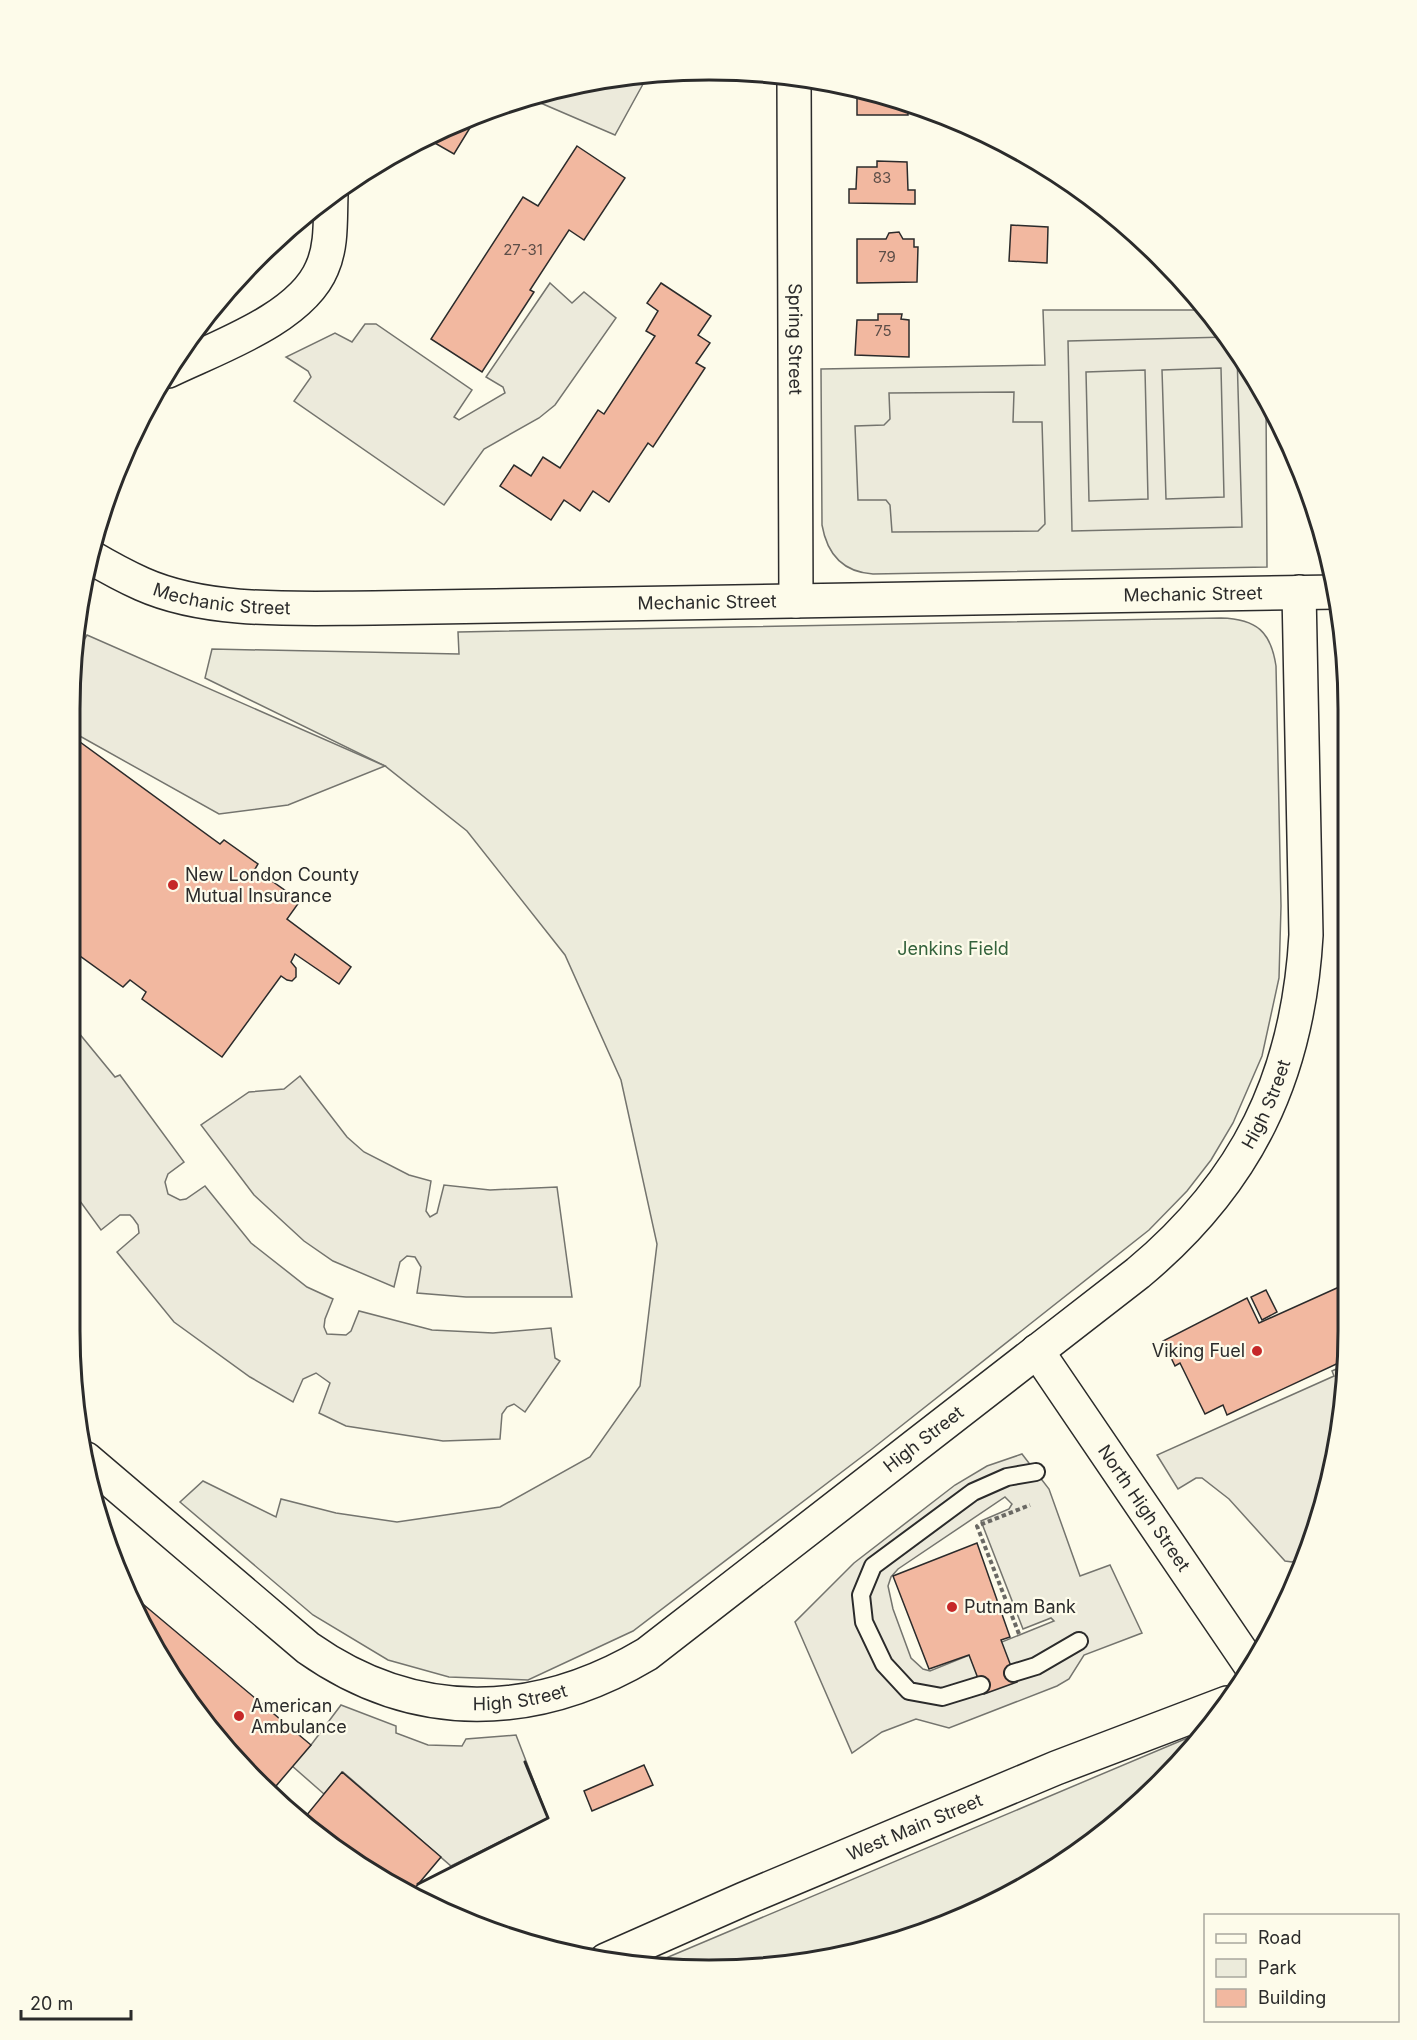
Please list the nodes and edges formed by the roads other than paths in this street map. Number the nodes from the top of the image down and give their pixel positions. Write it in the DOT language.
graph roads {
  1 [pos="794,86"];
  2 [pos="330,206"];
  3 [pos="183,363"];
  4 [pos="98,561"];
  5 [pos="1299,592"];
  6 [pos="1326,592"];
  7 [pos="796,601"];
  8 [pos="1037,1351"];
  9 [pos="95,1467"];
  10 [pos="1036,1472"];
  11 [pos="1078,1641"];
  12 [pos="1246,1658"];
  13 [pos="1013,1673"];
  14 [pos="981,1685"];
  15 [pos="1212,1709"];
  16 [pos="620,1954"];
  1 -- 7 [label="street, Spring Street"];
  2 -- 3 [label="street"];
  4 -- 7 [label="street, Mechanic Street"];
  5 -- 6 [label="street, Mechanic Street"];
  5 -- 7 [label="street, Mechanic Street"];
  5 -- 8 [label="street, High Street"];
  8 -- 9 [label="street, High Street"];
  8 -- 12 [label="street, North High Street"];
  10 -- 14 [label="lane"];
  11 -- 13 [label="lane"];
  15 -- 16 [label="street, West Main Street"];
}
